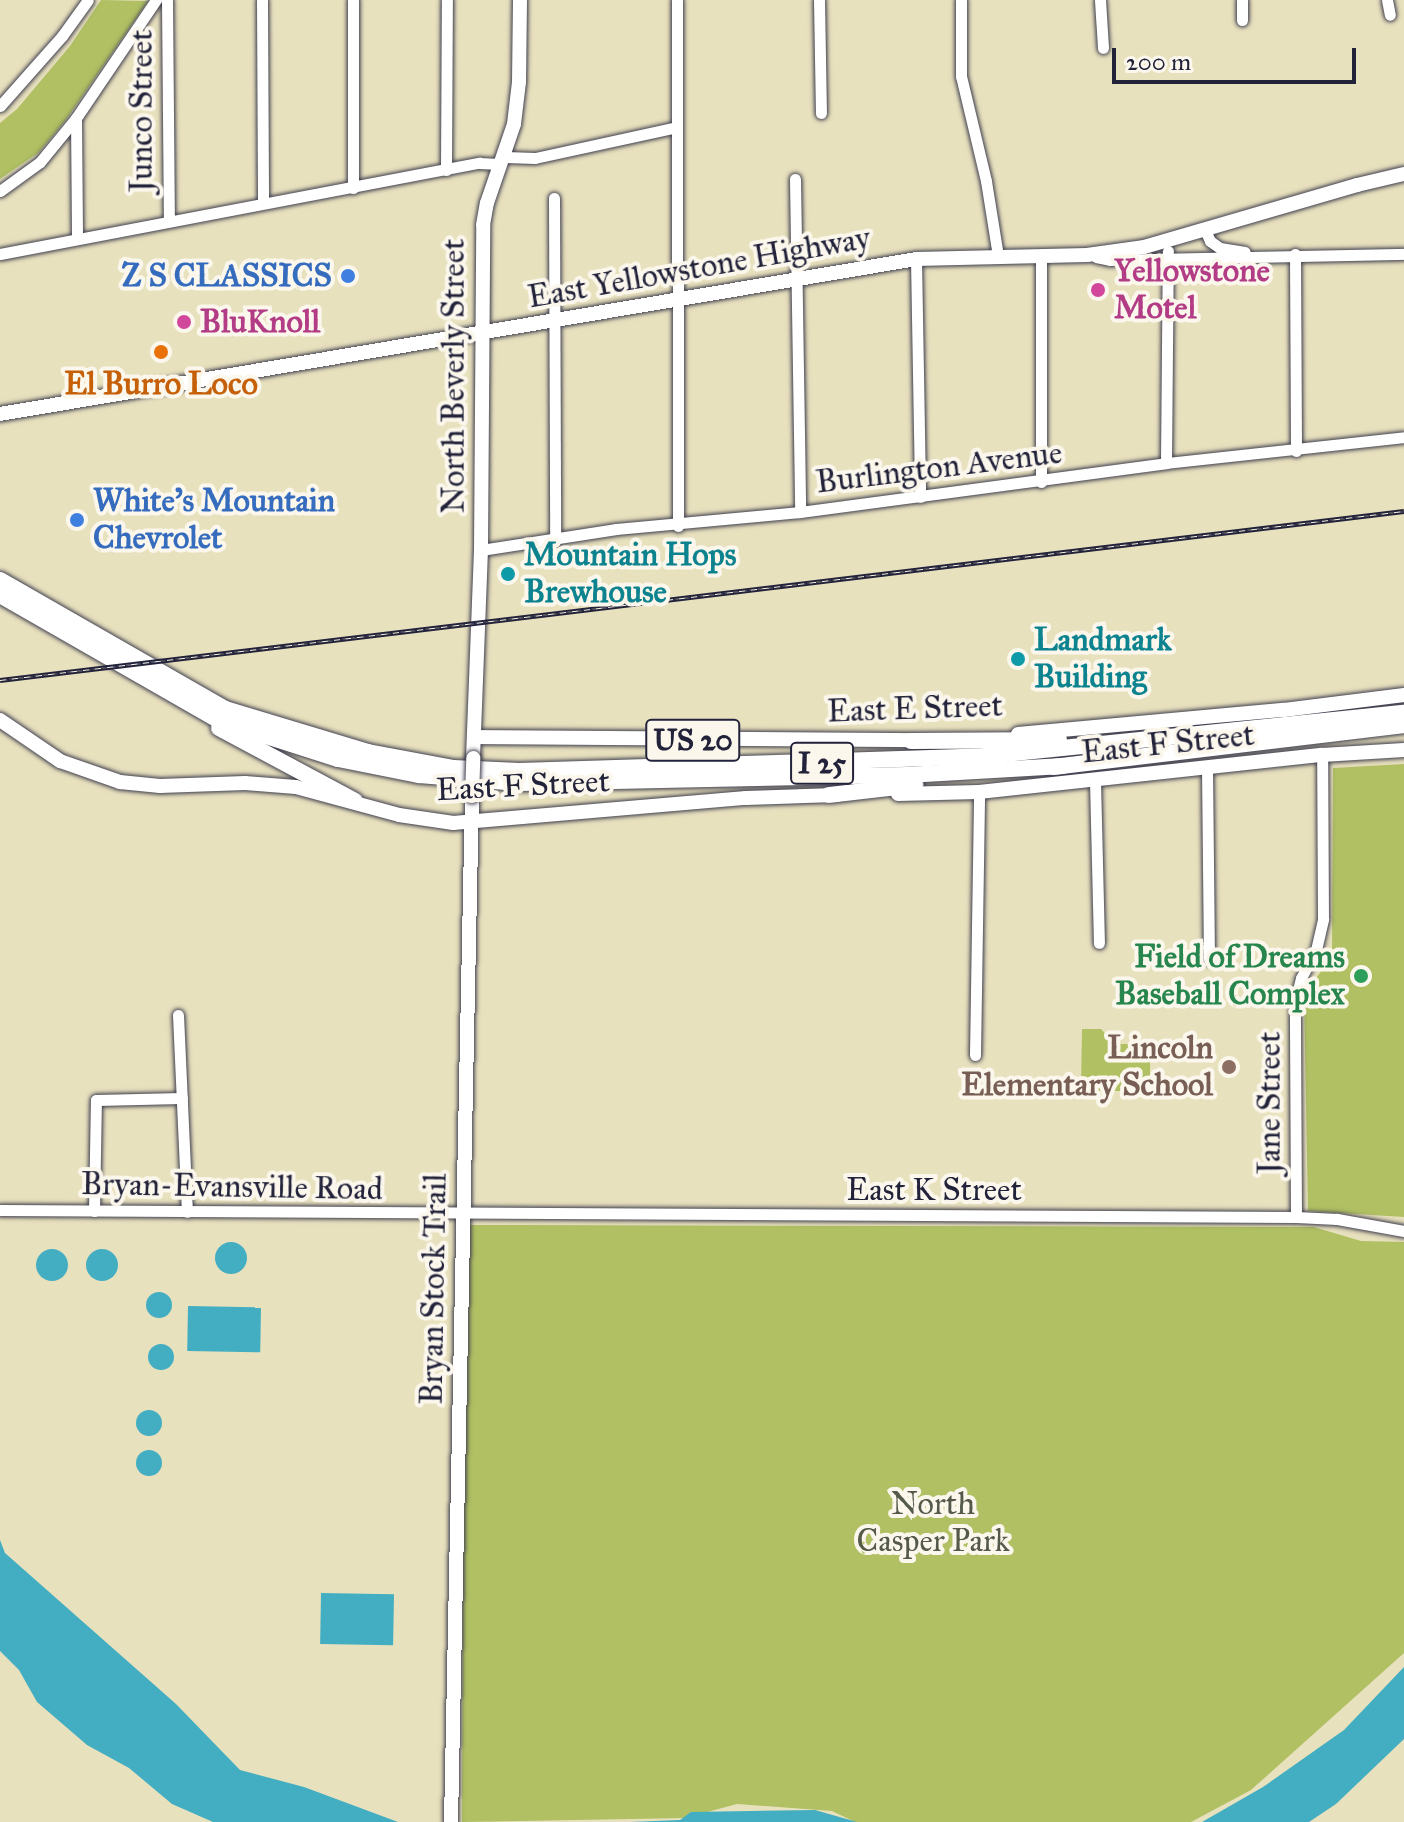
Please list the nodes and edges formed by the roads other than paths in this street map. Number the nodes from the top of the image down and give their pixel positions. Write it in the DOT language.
graph roads {
  1 [pos="88,0"];
  2 [pos="156,0"];
  3 [pos="167,0"];
  4 [pos="262,0"];
  5 [pos="353,0"];
  6 [pos="447,0"];
  7 [pos="520,0"];
  8 [pos="677,0"];
  9 [pos="819,0"];
  10 [pos="961,0"];
  11 [pos="1100,0"];
  12 [pos="1242,0"];
  13 [pos="1387,0"];
  14 [pos="1390,15"];
  15 [pos="1242,20"];
  16 [pos="1103,48"];
  17 [pos="0,106"];
  18 [pos="821,113"];
  19 [pos="76,118"];
  20 [pos="677,127"];
  21 [pos="502,160"];
  22 [pos="446,170"];
  23 [pos="1404,174"];
  24 [pos="795,179"];
  25 [pos="353,188"];
  26 [pos="0,191"];
  27 [pos="554,198"];
  28 [pos="263,203"];
  29 [pos="169,221"];
  30 [pos="1206,232"];
  31 [pos="77,237"];
  32 [pos="1168,250"];
  33 [pos="0,254"];
  34 [pos="1295,254"];
  35 [pos="1404,254"];
  36 [pos="1261,255"];
  37 [pos="998,256"];
  38 [pos="1041,257"];
  39 [pos="916,259"];
  40 [pos="795,280"];
  41 [pos="675,300"];
  42 [pos="554,322"];
  43 [pos="481,332"];
  44 [pos="0,414"];
  45 [pos="1404,437"];
  46 [pos="1296,451"];
  47 [pos="1166,463"];
  48 [pos="1041,482"];
  49 [pos="920,497"];
  50 [pos="800,512"];
  51 [pos="678,526"];
  52 [pos="555,541"];
  53 [pos="481,550"];
  54 [pos="0,580"];
  55 [pos="0,595"];
  56 [pos="140,678"];
  57 [pos="1404,695"];
  58 [pos="1404,713"];
  59 [pos="0,720"];
  60 [pos="1404,725"];
  61 [pos="1404,736"];
  62 [pos="474,737"];
  63 [pos="1287,738"];
  64 [pos="911,741"];
  65 [pos="1125,742"];
  66 [pos="1404,750"];
  67 [pos="1322,755"];
  68 [pos="473,758"];
  69 [pos="1063,766"];
  70 [pos="1207,768"];
  71 [pos="1095,781"];
  72 [pos="979,792"];
  73 [pos="829,795"];
  74 [pos="355,801"];
  75 [pos="472,823"];
  76 [pos="1099,943"];
  77 [pos="1209,959"];
  78 [pos="178,1015"];
  79 [pos="975,1055"];
  80 [pos="182,1098"];
  81 [pos="0,1210"];
  82 [pos="94,1211"];
  83 [pos="187,1212"];
  84 [pos="463,1215"];
  85 [pos="1296,1217"];
  86 [pos="1404,1231"];
  87 [pos="451,1815"];
  1 -- 17 [label="street"];
  2 -- 19 [label="street"];
  3 -- 29 [label="street, Junco Street"];
  4 -- 28 [label="street"];
  5 -- 25 [label="street"];
  6 -- 22 [label="street"];
  7 -- 21 [label="main road, North Beverly Street"];
  8 -- 20 [label="street"];
  9 -- 18 [label="street"];
  10 -- 37 [label="street"];
  11 -- 16 [label="street"];
  12 -- 15 [label="street"];
  13 -- 14 [label="street"];
  19 -- 26 [label="street"];
  19 -- 31 [label="street"];
  20 -- 21 [label="street"];
  20 -- 41 [label="street"];
  21 -- 22 [label="street"];
  21 -- 43 [label="main road, North Beverly Street"];
  22 -- 25 [label="street"];
  23 -- 30 [label="main road, East Yellowstone Highway"];
  24 -- 40 [label="street"];
  25 -- 28 [label="street"];
  27 -- 42 [label="street"];
  28 -- 29 [label="street"];
  29 -- 31 [label="street"];
  30 -- 32 [label="main road, East Yellowstone Highway"];
  30 -- 36 [label="street"];
  31 -- 33 [label="street"];
  32 -- 36 [label="street"];
  32 -- 38 [label="main road, East Yellowstone Highway"];
  32 -- 47 [label="street"];
  34 -- 35 [label="street"];
  34 -- 36 [label="street"];
  34 -- 46 [label="street"];
  37 -- 38 [label="main road, East Yellowstone Highway"];
  37 -- 39 [label="main road, East Yellowstone Highway"];
  38 -- 48 [label="street"];
  39 -- 40 [label="main road, East Yellowstone Highway"];
  39 -- 49 [label="street"];
  40 -- 41 [label="main road, East Yellowstone Highway"];
  40 -- 50 [label="street"];
  41 -- 42 [label="main road, East Yellowstone Highway"];
  41 -- 51 [label="street"];
  42 -- 43 [label="main road, East Yellowstone Highway"];
  42 -- 52 [label="street"];
  43 -- 44 [label="main road, East Yellowstone Highway"];
  43 -- 53 [label="main road, North Beverly Street"];
  45 -- 46 [label="street, Burlington Avenue"];
  46 -- 47 [label="street, Burlington Avenue"];
  47 -- 48 [label="street, Burlington Avenue"];
  48 -- 49 [label="street, Burlington Avenue"];
  49 -- 50 [label="street, Burlington Avenue"];
  50 -- 51 [label="street, Burlington Avenue"];
  51 -- 52 [label="street, Burlington Avenue"];
  52 -- 53 [label="street, Burlington Avenue"];
  53 -- 62 [label="main road, North Beverly Street"];
  54 -- 65 [label="highway, I 25"];
  55 -- 56 [label="highway, I 25"];
  56 -- 69 [label="highway, I 25"];
  56 -- 74 [label="highway"];
  57 -- 64 [label="main road, East E Street"];
  58 -- 65 [label="highway, I 25"];
  59 -- 74 [label="main road, East F Street"];
  60 -- 63 [label="highway, I 25"];
  61 -- 63 [label="highway"];
  62 -- 64 [label="main road, East E Street / US 20"];
  62 -- 68 [label="main road, North Beverly Street"];
  63 -- 69 [label="highway, I 25"];
  64 -- 65 [label="highway, US 20"];
  66 -- 67 [label="main road, East F Street"];
  67 -- 70 [label="main road, East F Street"];
  67 -- 85 [label="street, Jane Street"];
  68 -- 75 [label="main road, Bryan Stock Trail, bridge"];
  69 -- 73 [label="highway, US 20"];
  70 -- 71 [label="main road, East F Street"];
  70 -- 77 [label="street"];
  71 -- 72 [label="main road, East F Street"];
  71 -- 76 [label="street"];
  72 -- 73 [label="main road, East F Street"];
  72 -- 79 [label="street"];
  73 -- 75 [label="main road, East F Street / US 20"];
  74 -- 75 [label="main road, East F Street"];
  75 -- 84 [label="main road, Bryan Stock Trail"];
  78 -- 80 [label="street"];
  80 -- 82 [label="street"];
  80 -- 83 [label="street"];
  81 -- 82 [label="street, Bryan-Evansville Road"];
  82 -- 83 [label="street, Bryan-Evansville Road"];
  83 -- 84 [label="street, Bryan-Evansville Road"];
  84 -- 85 [label="street, East K Street"];
  84 -- 87 [label="main road, Bryan Stock Trail"];
  85 -- 86 [label="street, East K Street"];
}
